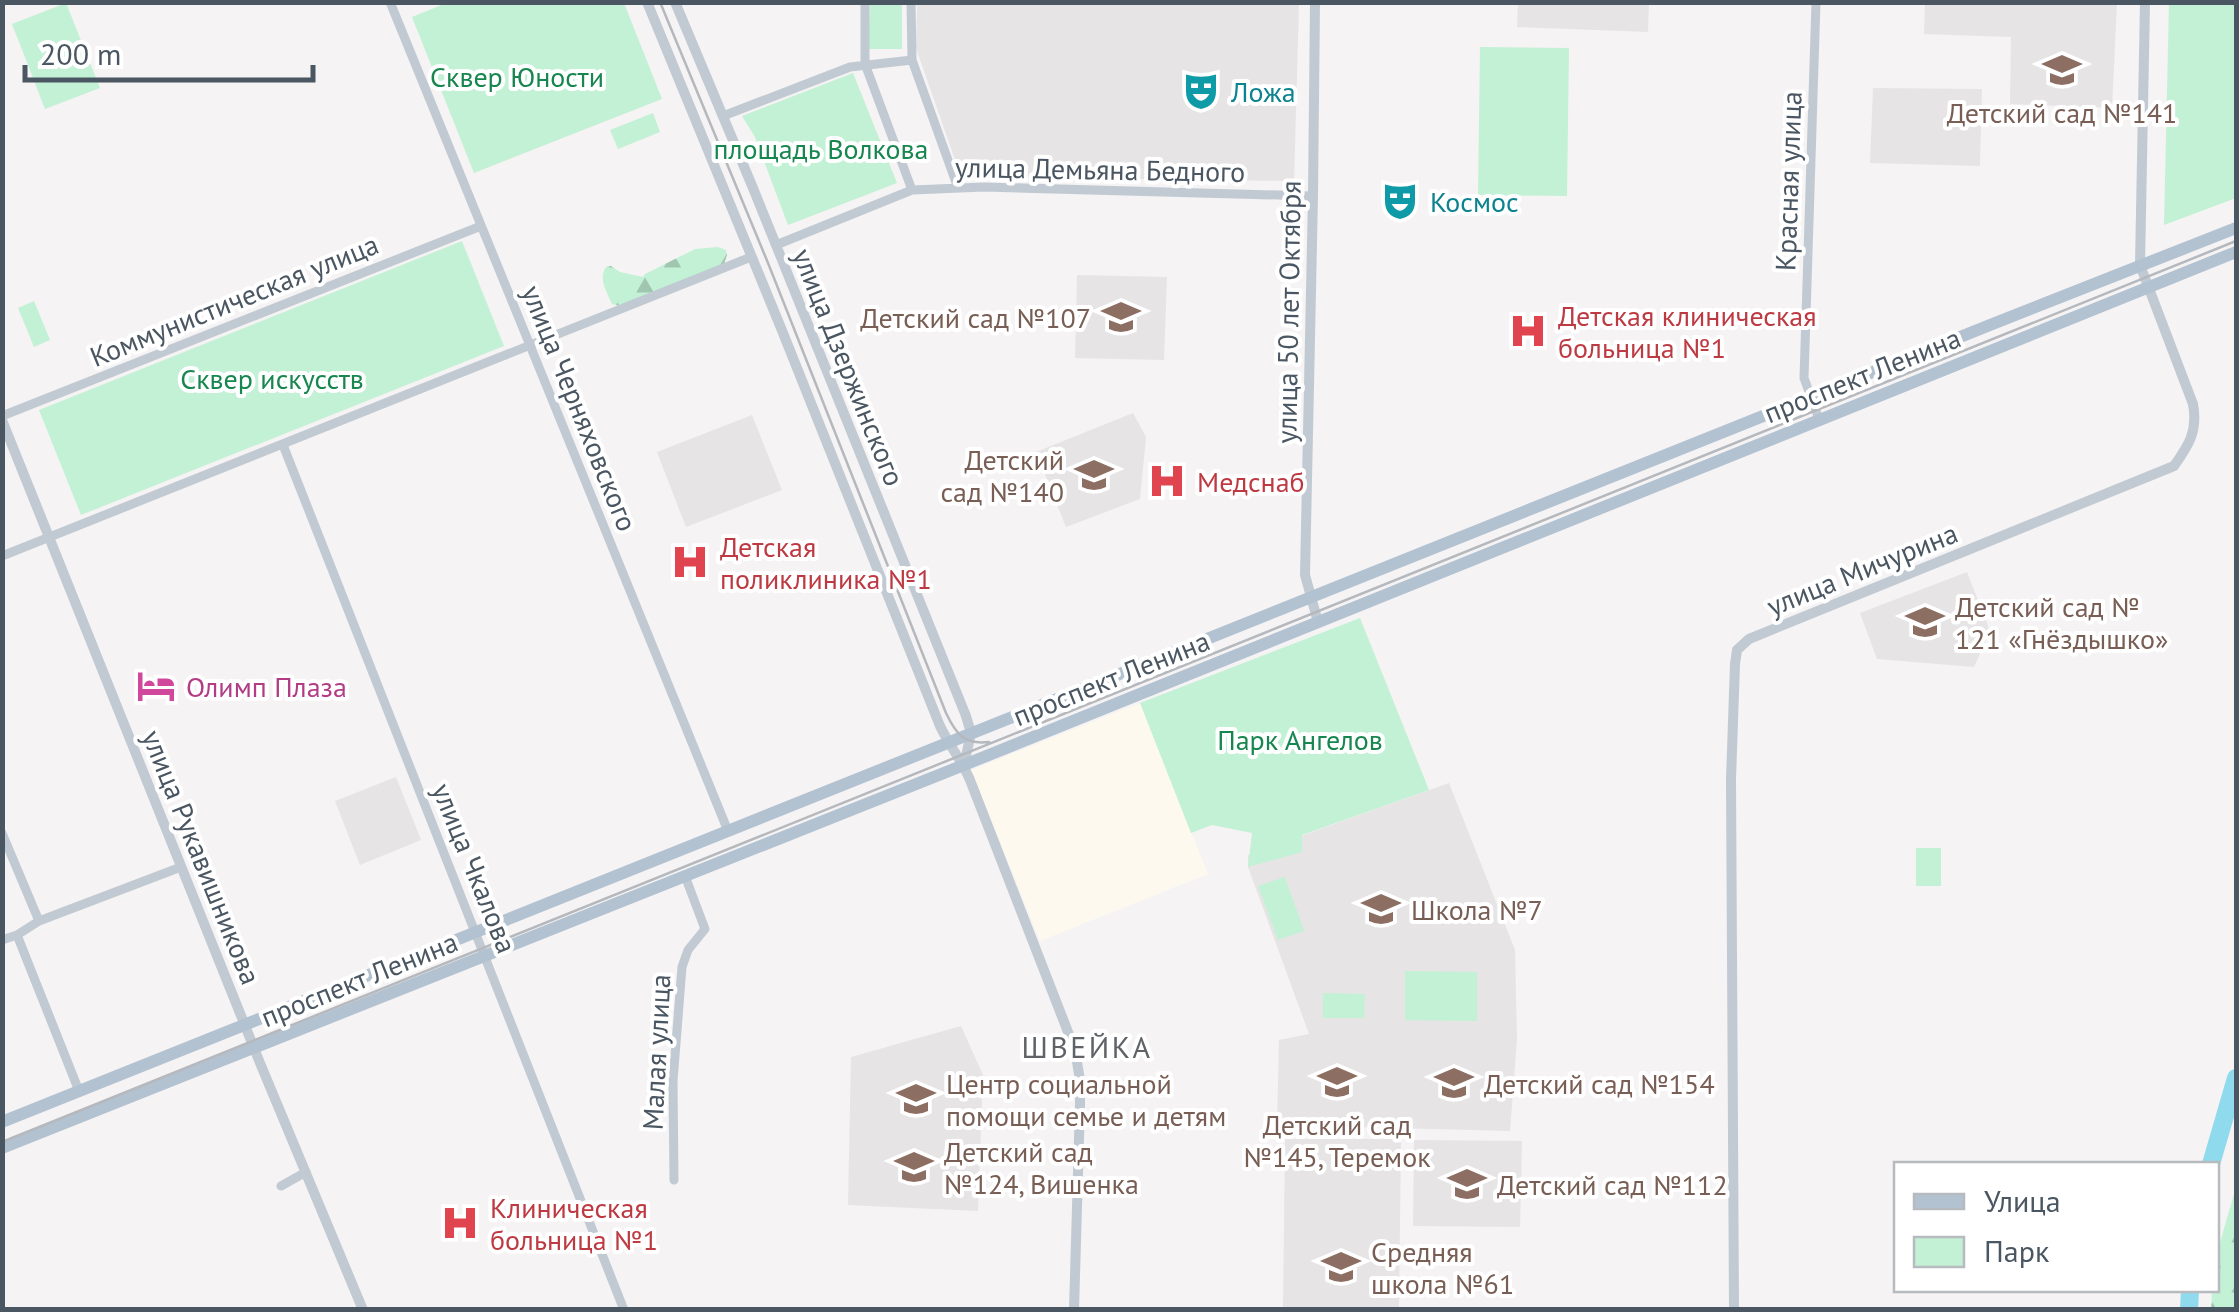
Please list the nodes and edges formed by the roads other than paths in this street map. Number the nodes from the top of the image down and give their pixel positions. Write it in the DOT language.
graph roads {
  1 [pos="390,2"];
  2 [pos="646,2"];
  3 [pos="674,2"];
  4 [pos="865,2"];
  5 [pos="911,2"];
  6 [pos="1315,2"];
  7 [pos="1816,2"];
  8 [pos="2146,2"];
  9 [pos="912,60"];
  10 [pos="865,64"];
  11 [pos="723,116"];
  12 [pos="958,188"];
  13 [pos="912,190"];
  14 [pos="1314,196"];
  15 [pos="481,226"];
  16 [pos="2236,228"];
  17 [pos="776,245"];
  18 [pos="2236,252"];
  19 [pos="751,257"];
  20 [pos="2140,266"];
  21 [pos="2149,286"];
  22 [pos="530,346"];
  23 [pos="1810,396"];
  24 [pos="2,418"];
  25 [pos="1819,419"];
  26 [pos="283,444"];
  27 [pos="50,538"];
  28 [pos="2,556"];
  29 [pos="1310,599"];
  30 [pos="1318,622"];
  31 [pos="972,733"];
  32 [pos="948,743"];
  33 [pos="964,764"];
  34 [pos="728,831"];
  35 [pos="2,833"];
  36 [pos="181,866"];
  37 [pos="685,876"];
  38 [pos="39,921"];
  39 [pos="476,932"];
  40 [pos="16,935"];
  41 [pos="2,940"];
  42 [pos="486,955"];
  43 [pos="245,1025"];
  44 [pos="254,1048"];
  45 [pos="79,1091"];
  46 [pos="2,1122"];
  47 [pos="2,1148"];
  48 [pos="306,1172"];
  49 [pos="674,1180"];
  50 [pos="281,1186"];
  51 [pos="362,1310"];
  52 [pos="624,1310"];
  53 [pos="1074,1310"];
  54 [pos="1734,1310"];
  1 -- 15 [label="street, улица Черняховского"];
  2 -- 19 [label="street, улица Дзержинского"];
  3 -- 11 [label="street, улица Дзержинского"];
  4 -- 10 [label="street"];
  5 -- 9 [label="street"];
  6 -- 14 [label="street, улица 50 лет Октября"];
  7 -- 23 [label="street, Красная улица"];
  8 -- 20 [label="street, улица Мичурина"];
  9 -- 10 [label="street"];
  9 -- 12 [label="street"];
  10 -- 11 [label="street"];
  10 -- 13 [label="street"];
  11 -- 17 [label="street, улица Дзержинского"];
  12 -- 13 [label="street, улица Демьяна Бедного"];
  12 -- 14 [label="street, улица Демьяна Бедного"];
  13 -- 17 [label="street, улица Демьяна Бедного"];
  14 -- 29 [label="street, улица 50 лет Октября"];
  15 -- 22 [label="street, улица Черняховского"];
  15 -- 24 [label="street, Коммунистическая улица"];
  16 -- 20 [label="main road, проспект Ленина"];
  17 -- 31 [label="street, улица Дзержинского"];
  18 -- 21 [label="main road, проспект Ленина"];
  19 -- 22 [label="street"];
  19 -- 32 [label="street, улица Дзержинского"];
  20 -- 21 [label="street, улица Мичурина"];
  20 -- 23 [label="main road, проспект Ленина"];
  21 -- 25 [label="main road, проспект Ленина"];
  21 -- 54 [label="street, улица Мичурина"];
  22 -- 26 [label="street"];
  22 -- 34 [label="street, улица Черняховского"];
  23 -- 25 [label="street, Красная улица"];
  23 -- 29 [label="main road, проспект Ленина"];
  24 -- 27 [label="street, улица Рукавишникова"];
  25 -- 30 [label="main road, проспект Ленина"];
  26 -- 27 [label="street"];
  26 -- 39 [label="street, улица Чкалова"];
  27 -- 28 [label="street"];
  27 -- 36 [label="street, улица Рукавишникова"];
  29 -- 30 [label="street, улица 50 лет Октября"];
  29 -- 31 [label="main road, проспект Ленина"];
  30 -- 33 [label="main road, проспект Ленина"];
  31 -- 32 [label="main road, проспект Ленина"];
  31 -- 33 [label="street"];
  32 -- 33 [label="street, улица Дзержинского"];
  32 -- 34 [label="main road, проспект Ленина"];
  33 -- 37 [label="main road, проспект Ленина"];
  33 -- 53 [label="street, улица Дзержинского"];
  34 -- 39 [label="main road, проспект Ленина"];
  35 -- 38 [label="street"];
  36 -- 38 [label="street"];
  36 -- 43 [label="street, улица Рукавишникова"];
  37 -- 42 [label="main road, проспект Ленина"];
  37 -- 49 [label="street, Малая улица"];
  38 -- 40 [label="street"];
  39 -- 42 [label="street, улица Чкалова"];
  39 -- 43 [label="main road, проспект Ленина"];
  40 -- 41 [label="street"];
  40 -- 45 [label="street"];
  42 -- 44 [label="main road, проспект Ленина"];
  42 -- 52 [label="street, улица Чкалова"];
  43 -- 44 [label="street, улица Рукавишникова"];
  43 -- 45 [label="main road, проспект Ленина"];
  44 -- 47 [label="main road, проспект Ленина"];
  44 -- 48 [label="street, улица Рукавишникова"];
  45 -- 46 [label="main road, проспект Ленина"];
  48 -- 50 [label="street"];
  48 -- 51 [label="street, улица Рукавишникова"];
}
